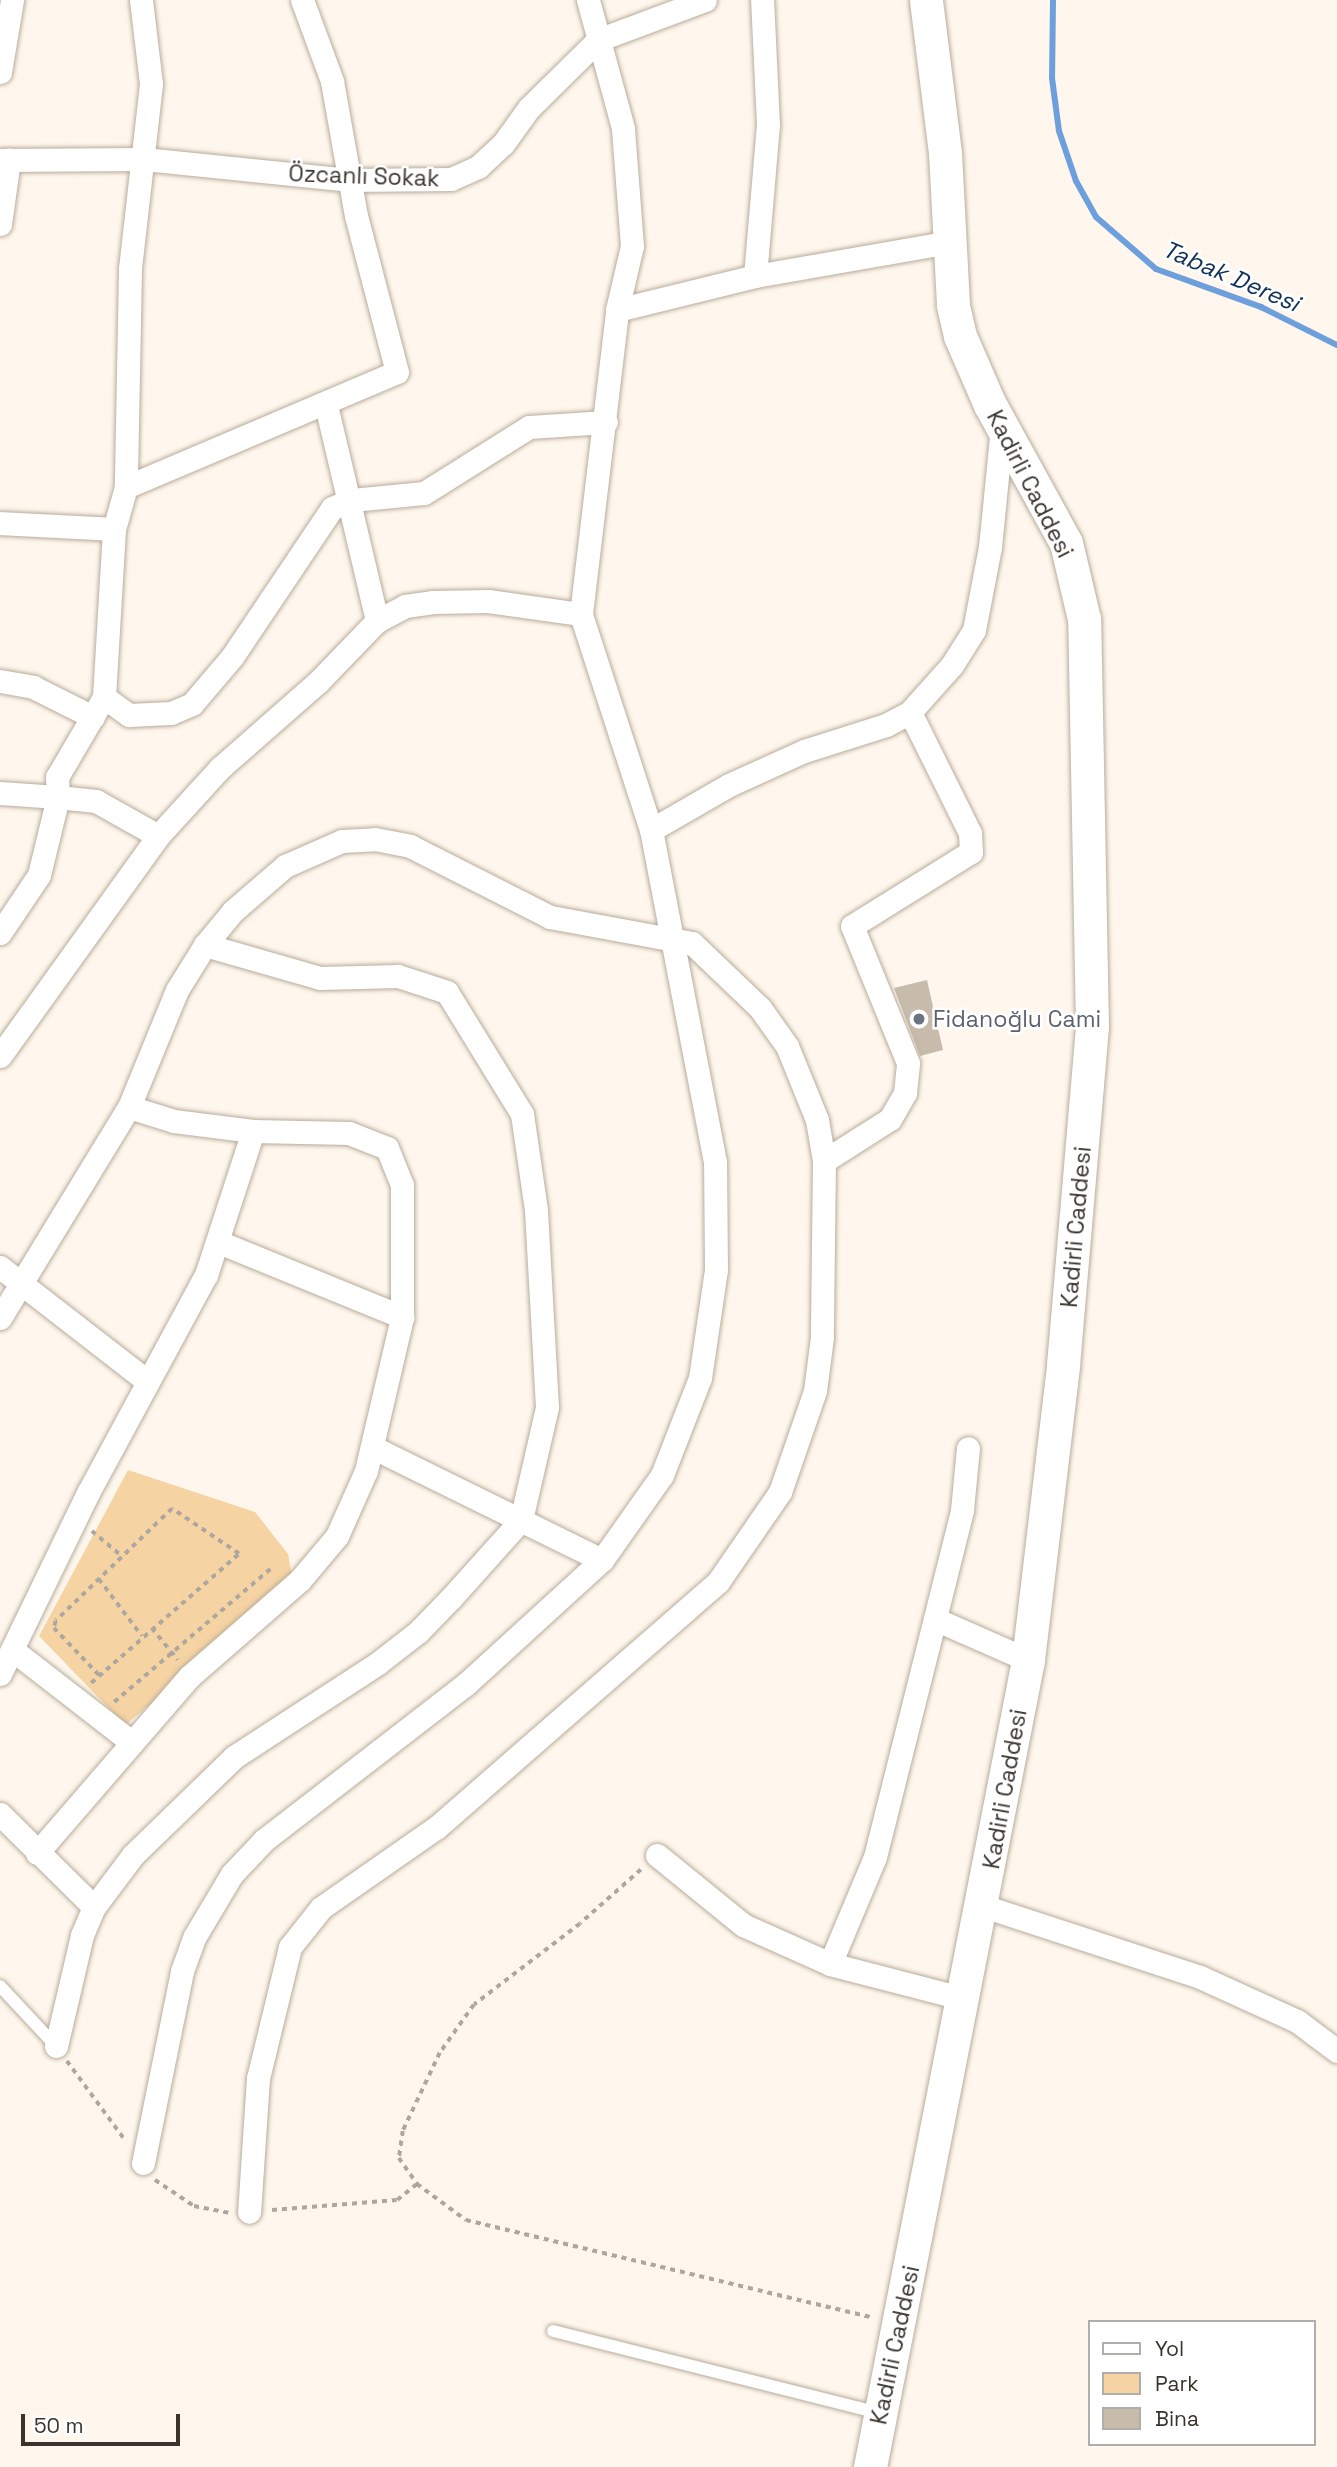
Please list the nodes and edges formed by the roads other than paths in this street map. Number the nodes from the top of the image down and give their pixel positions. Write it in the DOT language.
graph roads {
  1 [pos="12,0"];
  2 [pos="141,0"];
  3 [pos="302,0"];
  4 [pos="588,0"];
  5 [pos="705,0"];
  6 [pos="762,0"];
  7 [pos="926,0"];
  8 [pos="598,40"];
  9 [pos="0,72"];
  10 [pos="144,159"];
  11 [pos="5,160"];
  12 [pos="349,180"];
  13 [pos="0,224"];
  14 [pos="950,242"];
  15 [pos="755,276"];
  16 [pos="617,310"];
  17 [pos="326,405"];
  18 [pos="606,422"];
  19 [pos="1002,427"];
  20 [pos="126,487"];
  21 [pos="352,500"];
  22 [pos="0,523"];
  23 [pos="114,529"];
  24 [pos="581,614"];
  25 [pos="377,621"];
  26 [pos="0,681"];
  27 [pos="98,707"];
  28 [pos="910,712"];
  29 [pos="0,793"];
  30 [pos="58,797"];
  31 [pos="651,830"];
  32 [pos="158,836"];
  33 [pos="0,933"];
  34 [pos="675,938"];
  35 [pos="205,945"];
  36 [pos="0,1056"];
  37 [pos="129,1107"];
  38 [pos="253,1132"];
  39 [pos="824,1161"];
  40 [pos="221,1242"];
  41 [pos="0,1267"];
  42 [pos="17,1283"];
  43 [pos="402,1317"];
  44 [pos="0,1318"];
  45 [pos="148,1382"];
  46 [pos="372,1447"];
  47 [pos="968,1448"];
  48 [pos="521,1520"];
  49 [pos="602,1560"];
  50 [pos="935,1619"];
  51 [pos="14,1651"];
  52 [pos="1028,1660"];
  53 [pos="0,1674"];
  54 [pos="131,1741"];
  55 [pos="0,1814"];
  56 [pos="37,1853"];
  57 [pos="657,1855"];
  58 [pos="983,1906"];
  59 [pos="94,1907"];
  60 [pos="830,1964"];
  61 [pos="0,1986"];
  62 [pos="965,1999"];
  63 [pos="56,2046"];
  64 [pos="1337,2051"];
  65 [pos="143,2163"];
  66 [pos="248,2212"];
  67 [pos="553,2331"];
  68 [pos="881,2413"];
  69 [pos="870,2467"];
  1 -- 9 [label="street"];
  2 -- 10 [label="street"];
  3 -- 12 [label="street"];
  4 -- 8 [label="street"];
  5 -- 8 [label="street, Özcanlı Sokak"];
  6 -- 15 [label="street"];
  7 -- 14 [label="main road, Kadirli Caddesi"];
  8 -- 12 [label="street, Özcanlı Sokak"];
  8 -- 16 [label="street"];
  10 -- 11 [label="street, Özcanlı Sokak"];
  10 -- 12 [label="street, Özcanlı Sokak"];
  10 -- 20 [label="street"];
  11 -- 13 [label="street"];
  12 -- 17 [label="street"];
  14 -- 15 [label="street"];
  14 -- 19 [label="main road, Kadirli Caddesi"];
  15 -- 16 [label="street"];
  16 -- 18 [label="street"];
  17 -- 20 [label="street"];
  17 -- 21 [label="street"];
  18 -- 21 [label="street"];
  18 -- 24 [label="street"];
  19 -- 28 [label="street"];
  19 -- 52 [label="main road, Kadirli Caddesi"];
  20 -- 23 [label="street"];
  21 -- 25 [label="street"];
  21 -- 27 [label="street"];
  22 -- 23 [label="street"];
  23 -- 27 [label="street"];
  24 -- 25 [label="street"];
  24 -- 31 [label="street"];
  25 -- 32 [label="street"];
  26 -- 27 [label="street"];
  27 -- 30 [label="street"];
  28 -- 31 [label="street"];
  28 -- 39 [label="street"];
  29 -- 30 [label="street"];
  30 -- 32 [label="street"];
  30 -- 33 [label="street"];
  31 -- 34 [label="street"];
  32 -- 36 [label="street"];
  34 -- 35 [label="street"];
  34 -- 39 [label="street"];
  34 -- 49 [label="street"];
  35 -- 37 [label="street"];
  35 -- 48 [label="street"];
  37 -- 38 [label="street"];
  37 -- 42 [label="street"];
  38 -- 40 [label="street"];
  38 -- 43 [label="street"];
  39 -- 66 [label="street"];
  40 -- 43 [label="street"];
  40 -- 45 [label="street"];
  41 -- 42 [label="street"];
  42 -- 44 [label="street"];
  42 -- 45 [label="street"];
  43 -- 46 [label="street"];
  45 -- 51 [label="street"];
  46 -- 48 [label="street"];
  46 -- 54 [label="street"];
  47 -- 50 [label="street"];
  48 -- 49 [label="street"];
  48 -- 59 [label="street"];
  49 -- 65 [label="street"];
  50 -- 52 [label="street"];
  50 -- 60 [label="street"];
  51 -- 53 [label="street"];
  51 -- 54 [label="street"];
  52 -- 58 [label="main road, Kadirli Caddesi"];
  54 -- 56 [label="street"];
  55 -- 56 [label="street"];
  56 -- 59 [label="street"];
  57 -- 60 [label="street"];
  58 -- 62 [label="main road, Kadirli Caddesi"];
  58 -- 64 [label="street"];
  59 -- 63 [label="street"];
  60 -- 62 [label="street"];
  61 -- 63 [label="lane"];
  62 -- 68 [label="main road, Kadirli Caddesi"];
  67 -- 68 [label="lane"];
  68 -- 69 [label="main road, Kadirli Caddesi"];
}
